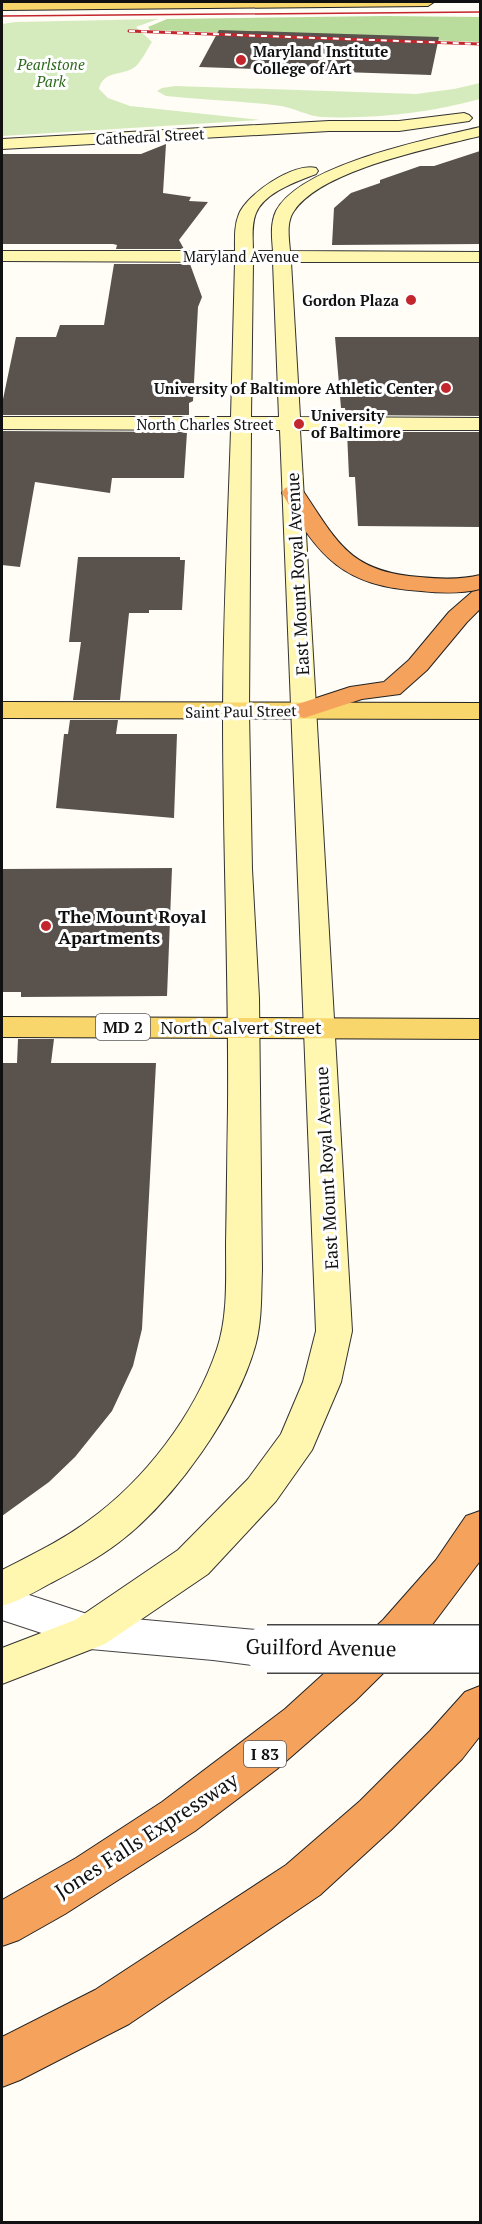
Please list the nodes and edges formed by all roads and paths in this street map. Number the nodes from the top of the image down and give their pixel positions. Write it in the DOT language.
graph roads {
  1 [pos="428,2"];
  2 [pos="110,3"];
  3 [pos="2,6"];
  4 [pos="480,116"];
  5 [pos="298,128"];
  6 [pos="478,133"];
  7 [pos="422,135"];
  8 [pos="2,144"];
  9 [pos="286,147"];
  10 [pos="285,168"];
  11 [pos="263,196"];
  12 [pos="2,256"];
  13 [pos="243,256"];
  14 [pos="281,256"];
  15 [pos="480,256"];
  16 [pos="2,423"];
  17 [pos="242,424"];
  18 [pos="289,424"];
  19 [pos="480,424"];
  20 [pos="293,493"];
  21 [pos="480,582"];
  22 [pos="480,597"];
  23 [pos="2,710"];
  24 [pos="304,710"];
  25 [pos="480,711"];
  26 [pos="236,712"];
  27 [pos="2,1026"];
  28 [pos="244,1028"];
  29 [pos="320,1028"];
  30 [pos="480,1029"];
  31 [pos="480,1527"];
  32 [pos="2,1589"];
  33 [pos="2,1603"];
  34 [pos="90,1632"];
  35 [pos="480,1649"];
  36 [pos="2,1666"];
  37 [pos="480,1705"];
  38 [pos="2,1924"];
  39 [pos="2,2063"];
  1 -- 2 [label="main road"];
  2 -- 3 [label="main road"];
  4 -- 5 [label="main road, Cathedral Street"];
  4 -- 7 [label="main road"];
  5 -- 7 [label="main road, Cathedral Street"];
  5 -- 8 [label="main road, Cathedral Street"];
  5 -- 9 [label="main road"];
  6 -- 7 [label="main road, Cathedral Street"];
  6 -- 14 [label="main road, East Mount Royal Avenue"];
  7 -- 11 [label="main road"];
  10 -- 11 [label="main road"];
  11 -- 13 [label="main road"];
  12 -- 13 [label="main road, Maryland Avenue"];
  13 -- 14 [label="main road, Maryland Avenue"];
  13 -- 17 [label="main road"];
  14 -- 15 [label="main road, Maryland Avenue"];
  14 -- 18 [label="main road, East Mount Royal Avenue"];
  16 -- 17 [label="main road, North Charles Street"];
  17 -- 18 [label="main road, North Charles Street"];
  17 -- 26 [label="main road"];
  18 -- 19 [label="main road, North Charles Street"];
  18 -- 20 [label="main road, East Mount Royal Avenue"];
  20 -- 21 [label="highway"];
  20 -- 24 [label="main road, East Mount Royal Avenue"];
  22 -- 24 [label="highway"];
  23 -- 26 [label="main road, Saint Paul Street"];
  24 -- 25 [label="main road, Saint Paul Street"];
  24 -- 26 [label="main road, Saint Paul Street"];
  24 -- 29 [label="main road, East Mount Royal Avenue"];
  26 -- 28 [label="main road"];
  27 -- 28 [label="main road, North Calvert Street / MD 2"];
  28 -- 29 [label="main road, North Calvert Street / MD 2"];
  28 -- 32 [label="main road"];
  29 -- 30 [label="main road, North Calvert Street / MD 2"];
  29 -- 34 [label="main road, East Mount Royal Avenue"];
  31 -- 38 [label="highway, Jones Falls Expressway / I 83"];
  33 -- 34 [label="street, Guilford Avenue"];
  34 -- 35 [label="street, Guilford Avenue, bridge"];
  34 -- 36 [label="main road, Guilford Avenue"];
  37 -- 39 [label="highway"];
}
